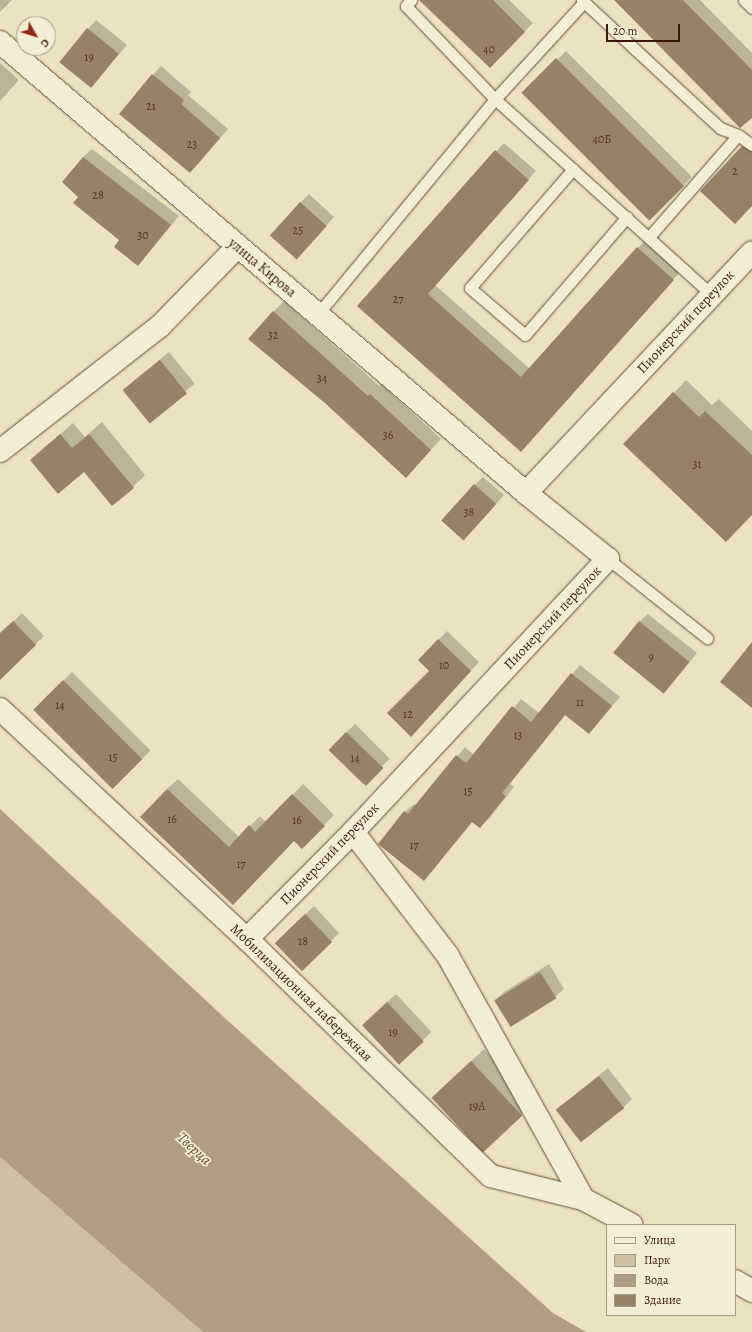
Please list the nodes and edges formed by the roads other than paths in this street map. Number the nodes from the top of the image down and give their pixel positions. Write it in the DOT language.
graph roads {
  1 [pos="744,0"];
  2 [pos="583,1"];
  3 [pos="406,2"];
  4 [pos="752,8"];
  5 [pos="0,42"];
  6 [pos="495,99"];
  7 [pos="738,135"];
  8 [pos="752,145"];
  9 [pos="573,168"];
  10 [pos="627,217"];
  11 [pos="649,237"];
  12 [pos="237,247"];
  13 [pos="752,252"];
  14 [pos="712,295"];
  15 [pos="317,315"];
  16 [pos="0,451"];
  17 [pos="526,492"];
  18 [pos="608,559"];
  19 [pos="708,638"];
  20 [pos="0,709"];
  21 [pos="353,832"];
  22 [pos="247,939"];
  23 [pos="583,1199"];
  24 [pos="630,1224"];
  25 [pos="736,1283"];
  26 [pos="752,1291"];
  1 -- 4 [label="lane"];
  2 -- 6 [label="lane"];
  2 -- 7 [label="lane"];
  3 -- 6 [label="lane"];
  5 -- 12 [label="street, улица Кирова"];
  6 -- 9 [label="lane"];
  6 -- 15 [label="lane"];
  7 -- 8 [label="lane"];
  7 -- 11 [label="lane"];
  9 -- 10 [label="lane"];
  9 -- 10 [label="lane"];
  10 -- 11 [label="lane"];
  11 -- 14 [label="lane"];
  12 -- 15 [label="street, улица Кирова"];
  12 -- 16 [label="street"];
  13 -- 14 [label="street, Пионерский переулок"];
  14 -- 17 [label="street, Пионерский переулок"];
  15 -- 17 [label="street, улица Кирова"];
  17 -- 18 [label="street, Пионерский переулок"];
  18 -- 19 [label="lane"];
  18 -- 21 [label="street, Пионерский переулок"];
  20 -- 22 [label="street, Мобилизационная набережная"];
  21 -- 22 [label="street, Пионерский переулок"];
  21 -- 23 [label="street"];
  22 -- 23 [label="street, Мобилизационная набережная"];
  23 -- 24 [label="street, Мобилизационная набережная"];
  25 -- 26 [label="street"];
}
